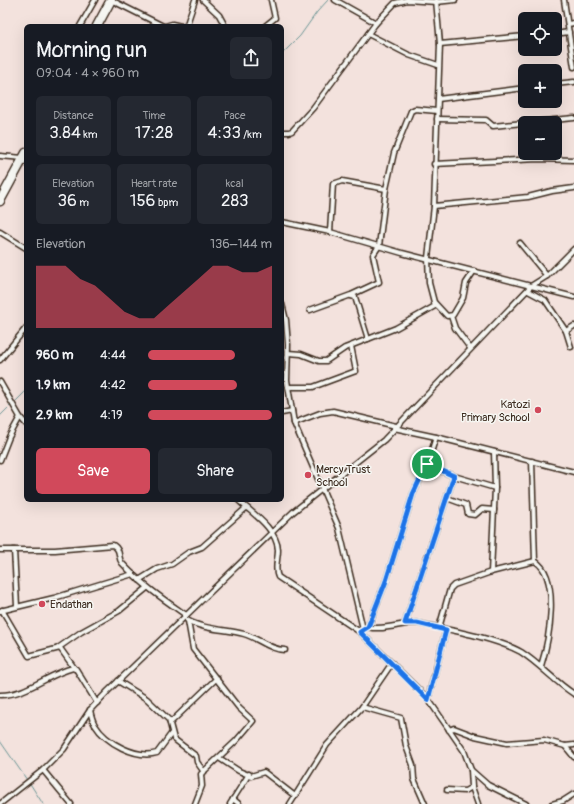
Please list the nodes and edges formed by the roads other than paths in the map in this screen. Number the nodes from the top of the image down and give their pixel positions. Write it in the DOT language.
graph roads {
  1 [pos="94,0"];
  2 [pos="111,0"];
  3 [pos="195,0"];
  4 [pos="203,0"];
  5 [pos="272,0"];
  6 [pos="335,0"];
  7 [pos="410,0"];
  8 [pos="455,0"];
  9 [pos="564,0"];
  10 [pos="436,1"];
  11 [pos="376,23"];
  12 [pos="574,23"];
  13 [pos="81,24"];
  14 [pos="98,24"];
  15 [pos="160,24"];
  16 [pos="187,24"];
  17 [pos="224,24"];
  18 [pos="268,24"];
  19 [pos="568,24"];
  20 [pos="569,32"];
  21 [pos="562,33"];
  22 [pos="368,34"];
  23 [pos="518,37"];
  24 [pos="440,44"];
  25 [pos="574,60"];
  26 [pos="438,65"];
  27 [pos="574,67"];
  28 [pos="574,82"];
  29 [pos="562,83"];
  30 [pos="518,89"];
  31 [pos="438,99"];
  32 [pos="437,111"];
  33 [pos="574,118"];
  34 [pos="437,119"];
  35 [pos="284,132"];
  36 [pos="1,156"];
  37 [pos="24,157"];
  38 [pos="24,159"];
  39 [pos="574,160"];
  40 [pos="0,162"];
  41 [pos="434,164"];
  42 [pos="574,188"];
  43 [pos="386,189"];
  44 [pos="0,201"];
  45 [pos="434,206"];
  46 [pos="284,222"];
  47 [pos="0,232"];
  48 [pos="330,232"];
  49 [pos="520,243"];
  50 [pos="379,246"];
  51 [pos="24,247"];
  52 [pos="574,250"];
  53 [pos="428,258"];
  54 [pos="474,270"];
  55 [pos="547,276"];
  56 [pos="531,286"];
  57 [pos="528,291"];
  58 [pos="351,296"];
  59 [pos="574,297"];
  60 [pos="434,302"];
  61 [pos="310,310"];
  62 [pos="451,316"];
  63 [pos="284,321"];
  64 [pos="574,326"];
  65 [pos="24,330"];
  66 [pos="566,331"];
  67 [pos="368,339"];
  68 [pos="288,345"];
  69 [pos="284,346"];
  70 [pos="350,346"];
  71 [pos="571,347"];
  72 [pos="470,348"];
  73 [pos="288,353"];
  74 [pos="0,360"];
  75 [pos="0,382"];
  76 [pos="288,387"];
  77 [pos="292,411"];
  78 [pos="284,413"];
  79 [pos="20,417"];
  80 [pos="24,422"];
  81 [pos="294,423"];
  82 [pos="395,427"];
  83 [pos="436,437"];
  84 [pos="494,452"];
  85 [pos="0,460"];
  86 [pos="532,462"];
  87 [pos="427,464"];
  88 [pos="574,472"];
  89 [pos="454,476"];
  90 [pos="495,488"];
  91 [pos="323,489"];
  92 [pos="447,498"];
  93 [pos="240,502"];
  94 [pos="246,508"];
  95 [pos="494,510"];
  96 [pos="272,532"];
  97 [pos="0,550"];
  98 [pos="14,550"];
  99 [pos="535,561"];
  100 [pos="491,572"];
  101 [pos="133,574"];
  102 [pos="139,580"];
  103 [pos="147,588"];
  104 [pos="17,606"];
  105 [pos="1,610"];
  106 [pos="185,616"];
  107 [pos="188,621"];
  108 [pos="405,623"];
  109 [pos="368,627"];
  110 [pos="439,628"];
  111 [pos="446,630"];
  112 [pos="361,631"];
  113 [pos="58,648"];
  114 [pos="285,650"];
  115 [pos="392,663"];
  116 [pos="541,666"];
  117 [pos="75,668"];
  118 [pos="217,678"];
  119 [pos="118,681"];
  120 [pos="574,694"];
  121 [pos="0,695"];
  122 [pos="428,700"];
  123 [pos="97,703"];
  124 [pos="362,707"];
  125 [pos="90,710"];
  126 [pos="170,723"];
  127 [pos="449,730"];
  128 [pos="171,734"];
  129 [pos="574,745"];
  130 [pos="564,746"];
  131 [pos="574,757"];
  132 [pos="219,758"];
  133 [pos="43,770"];
  134 [pos="471,770"];
  135 [pos="204,772"];
  136 [pos="249,774"];
  137 [pos="472,787"];
  138 [pos="447,790"];
  139 [pos="574,794"];
  140 [pos="295,796"];
  141 [pos="233,799"];
  142 [pos="0,804"];
  143 [pos="71,804"];
  144 [pos="195,804"];
  145 [pos="230,804"];
  146 [pos="239,804"];
  147 [pos="290,804"];
  148 [pos="425,804"];
  149 [pos="478,804"];
  150 [pos="526,804"];
  151 [pos="552,804"];
  1 -- 13 [label="street"];
  2 -- 14 [label="highway"];
  2 -- 15 [label="street"];
  3 -- 16 [label="street"];
  4 -- 17 [label="street"];
  5 -- 18 [label="street"];
  6 -- 11 [label="street"];
  7 -- 10 [label="street"];
  7 -- 11 [label="street"];
  8 -- 10 [label="street"];
  9 -- 19 [label="street"];
  10 -- 24 [label="street"];
  11 -- 22 [label="street"];
  12 -- 19 [label="street"];
  19 -- 20 [label="street"];
  20 -- 21 [label="street"];
  20 -- 25 [label="street"];
  22 -- 26 [label="street"];
  22 -- 35 [label="street"];
  23 -- 24 [label="street"];
  24 -- 26 [label="street"];
  25 -- 27 [label="street"];
  26 -- 31 [label="street"];
  28 -- 29 [label="street"];
  30 -- 31 [label="street"];
  31 -- 32 [label="street"];
  32 -- 34 [label="street"];
  32 -- 43 [label="street"];
  33 -- 34 [label="street"];
  34 -- 41 [label="street"];
  36 -- 37 [label="street"];
  36 -- 40 [label="street"];
  38 -- 44 [label="highway"];
  39 -- 41 [label="street"];
  41 -- 45 [label="street"];
  42 -- 45 [label="street"];
  43 -- 48 [label="street"];
  43 -- 50 [label="street"];
  45 -- 53 [label="street"];
  46 -- 48 [label="street"];
  47 -- 51 [label="street"];
  48 -- 50 [label="street"];
  49 -- 55 [label="street"];
  50 -- 53 [label="street"];
  50 -- 58 [label="street"];
  52 -- 55 [label="street"];
  53 -- 54 [label="street"];
  53 -- 60 [label="street"];
  54 -- 56 [label="street"];
  54 -- 62 [label="street"];
  55 -- 56 [label="street"];
  56 -- 57 [label="street"];
  56 -- 59 [label="street"];
  57 -- 66 [label="street"];
  57 -- 72 [label="street"];
  58 -- 61 [label="street"];
  58 -- 67 [label="street"];
  60 -- 62 [label="street"];
  60 -- 67 [label="street"];
  62 -- 72 [label="street"];
  63 -- 68 [label="street"];
  64 -- 66 [label="street"];
  65 -- 74 [label="street"];
  66 -- 71 [label="street"];
  67 -- 70 [label="street"];
  68 -- 69 [label="street"];
  68 -- 73 [label="street"];
  70 -- 73 [label="street"];
  70 -- 76 [label="street"];
  72 -- 82 [label="street"];
  73 -- 76 [label="street"];
  75 -- 79 [label="street"];
  76 -- 77 [label="street"];
  77 -- 78 [label="street"];
  77 -- 81 [label="street"];
  79 -- 80 [label="street"];
  79 -- 85 [label="street"];
  81 -- 82 [label="street"];
  81 -- 91 [label="street"];
  82 -- 83 [label="street"];
  82 -- 91 [label="street"];
  83 -- 84 [label="street"];
  83 -- 87 [label="street"];
  84 -- 86 [label="street"];
  84 -- 90 [label="street"];
  86 -- 88 [label="street"];
  86 -- 99 [label="street"];
  87 -- 89 [label="street"];
  87 -- 109 [label="street"];
  89 -- 90 [label="street"];
  89 -- 92 [label="street"];
  90 -- 95 [label="street"];
  91 -- 96 [label="street"];
  91 -- 112 [label="street"];
  92 -- 95 [label="street"];
  92 -- 108 [label="street"];
  93 -- 94 [label="street"];
  94 -- 96 [label="street"];
  94 -- 102 [label="street"];
  95 -- 100 [label="street"];
  96 -- 106 [label="street"];
  96 -- 112 [label="street"];
  97 -- 98 [label="street"];
  98 -- 101 [label="street"];
  98 -- 104 [label="street"];
  99 -- 100 [label="street"];
  99 -- 116 [label="street"];
  100 -- 110 [label="street"];
  101 -- 102 [label="street"];
  101 -- 104 [label="street"];
  102 -- 103 [label="street"];
  103 -- 106 [label="street"];
  103 -- 113 [label="street"];
  104 -- 105 [label="street"];
  105 -- 113 [label="street"];
  106 -- 107 [label="street"];
  106 -- 119 [label="street"];
  107 -- 114 [label="street"];
  107 -- 118 [label="street"];
  108 -- 109 [label="street"];
  108 -- 110 [label="street"];
  109 -- 112 [label="street"];
  110 -- 111 [label="street"];
  111 -- 116 [label="street"];
  111 -- 122 [label="street"];
  112 -- 115 [label="street"];
  113 -- 117 [label="street"];
  115 -- 122 [label="street"];
  115 -- 124 [label="street"];
  116 -- 120 [label="street"];
  117 -- 121 [label="street"];
  117 -- 123 [label="street"];
  118 -- 126 [label="street"];
  118 -- 132 [label="street"];
  119 -- 123 [label="street"];
  119 -- 126 [label="street"];
  122 -- 127 [label="street"];
  123 -- 125 [label="street"];
  124 -- 140 [label="street"];
  124 -- 148 [label="street"];
  125 -- 128 [label="street"];
  125 -- 133 [label="street"];
  126 -- 128 [label="street"];
  127 -- 130 [label="street"];
  127 -- 134 [label="street"];
  128 -- 135 [label="street"];
  129 -- 130 [label="street"];
  130 -- 131 [label="street"];
  132 -- 135 [label="street"];
  132 -- 136 [label="street"];
  133 -- 142 [label="street"];
  133 -- 143 [label="street"];
  134 -- 137 [label="street"];
  134 -- 150 [label="street"];
  135 -- 144 [label="street"];
  136 -- 140 [label="street"];
  136 -- 141 [label="street"];
  137 -- 138 [label="street"];
  137 -- 149 [label="street"];
  139 -- 151 [label="street"];
  140 -- 147 [label="street"];
  141 -- 145 [label="street"];
  141 -- 146 [label="street"];
}
